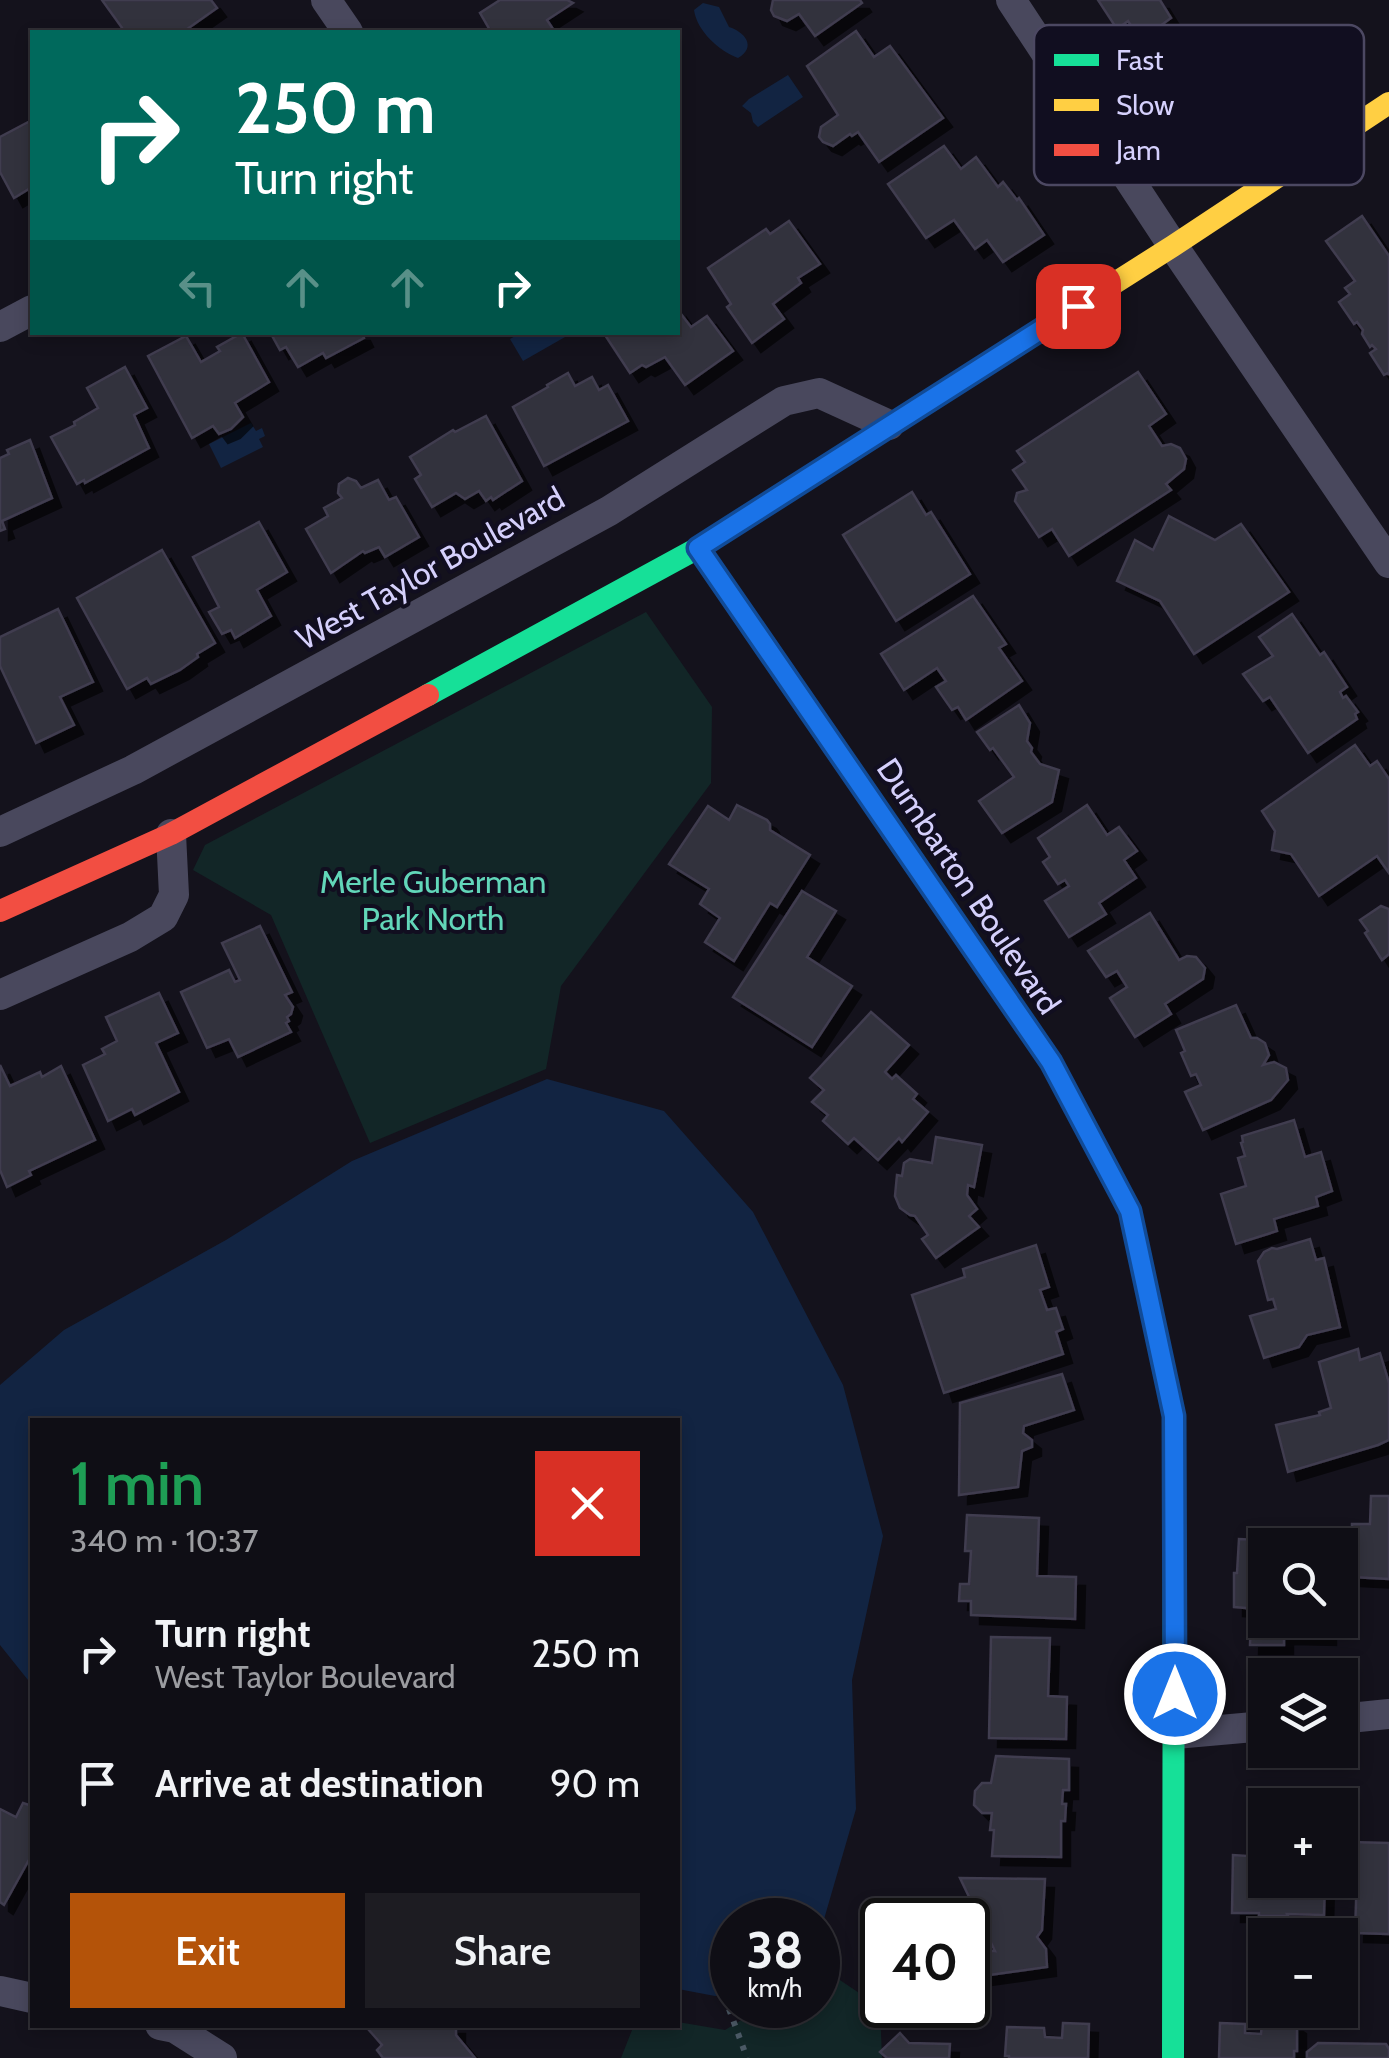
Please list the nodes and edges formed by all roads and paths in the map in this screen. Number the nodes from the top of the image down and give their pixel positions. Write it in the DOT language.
graph roads {
  1 [pos="326,0"];
  2 [pos="1012,0"];
  3 [pos="347,30"];
  4 [pos="1034,34"];
  5 [pos="1389,103"];
  6 [pos="1364,120"];
  7 [pos="1133,185"];
  8 [pos="1265,185"];
  9 [pos="1173,246"];
  10 [pos="30,311"];
  11 [pos="0,327"];
  12 [pos="889,425"];
  13 [pos="698,548"];
  14 [pos="1389,564"];
  15 [pos="0,832"];
  16 [pos="171,834"];
  17 [pos="0,911"];
  18 [pos="0,996"];
  19 [pos="1389,1714"];
  20 [pos="1358,1717"];
  21 [pos="1248,1728"];
  22 [pos="1175,1734"];
  23 [pos="0,1992"];
  24 [pos="30,1998"];
  25 [pos="175,2028"];
  26 [pos="737,2028"];
  27 [pos="222,2058"];
  28 [pos="747,2058"];
  29 [pos="1172,2058"];
  1 -- 3 [label="street"];
  2 -- 4 [label="street"];
  5 -- 6 [label="street"];
  7 -- 9 [label="street"];
  8 -- 9 [label="street"];
  9 -- 12 [label="street"];
  9 -- 14 [label="street"];
  10 -- 11 [label="street"];
  12 -- 13 [label="street"];
  12 -- 15 [label="street, West Taylor Boulevard"];
  13 -- 16 [label="street"];
  13 -- 22 [label="street, Dumbarton Boulevard"];
  16 -- 17 [label="street"];
  16 -- 18 [label="street"];
  19 -- 20 [label="street"];
  21 -- 22 [label="street"];
  22 -- 29 [label="street, Dumbarton Boulevard"];
  23 -- 24 [label="street"];
  25 -- 27 [label="street"];
  26 -- 28 [label="path"];
}
